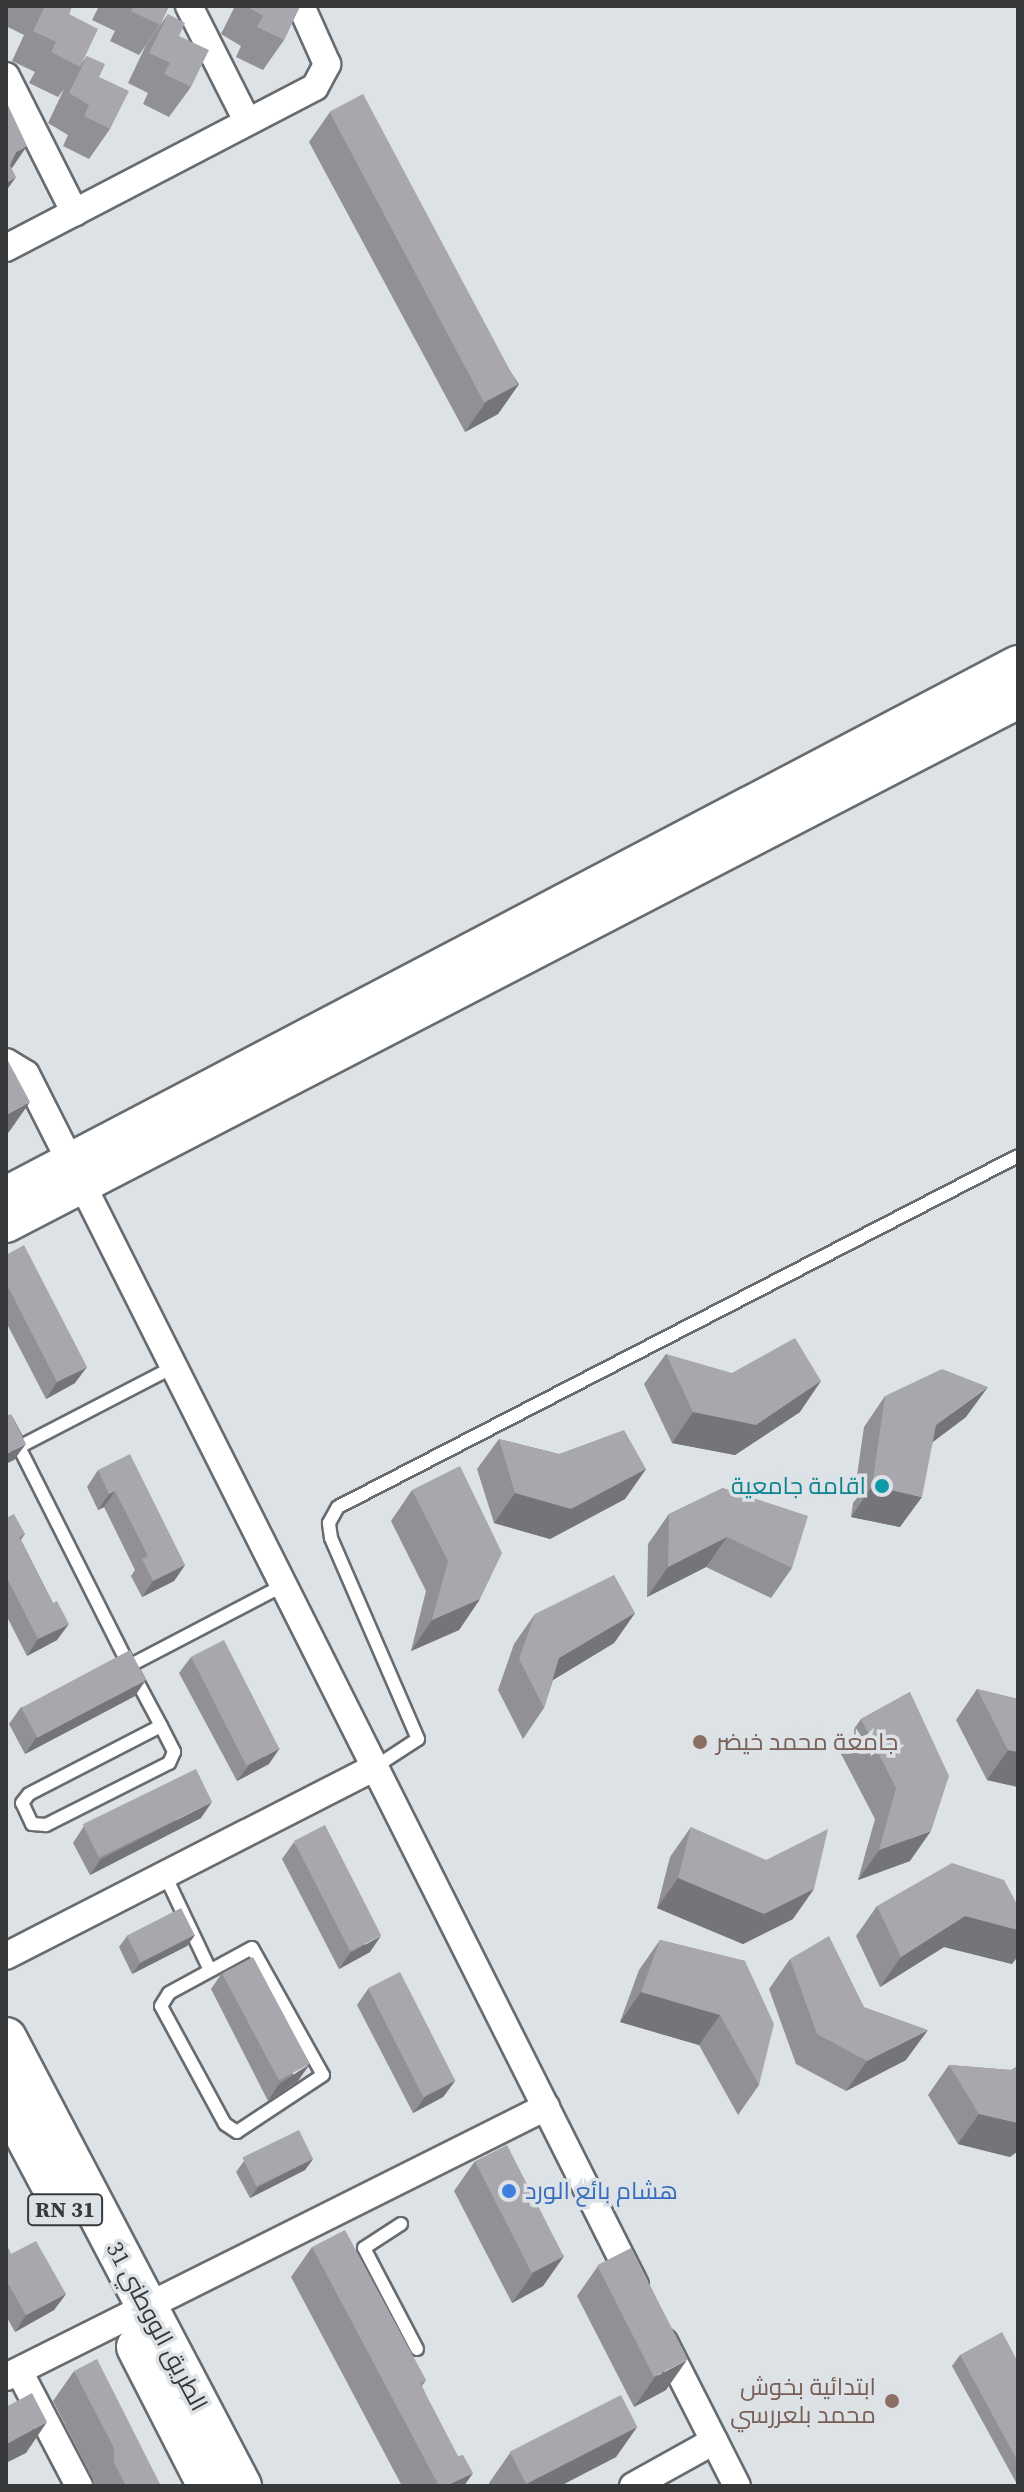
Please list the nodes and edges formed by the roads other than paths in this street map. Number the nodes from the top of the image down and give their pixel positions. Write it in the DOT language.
graph roads {
  1 [pos="189,6"];
  2 [pos="301,6"];
  3 [pos="6,76"];
  4 [pos="247,121"];
  5 [pos="75,213"];
  6 [pos="6,248"];
  7 [pos="1018,664"];
  8 [pos="1018,700"];
  9 [pos="6,1062"];
  10 [pos="1018,1156"];
  11 [pos="76,1173"];
  12 [pos="6,1195"];
  13 [pos="6,1224"];
  14 [pos="175,1366"];
  15 [pos="6,1423"];
  16 [pos="19,1447"];
  17 [pos="284,1585"];
  18 [pos="129,1666"];
  19 [pos="161,1726"];
  20 [pos="375,1767"];
  21 [pos="165,1875"];
  22 [pos="6,1956"];
  23 [pos="210,1970"];
  24 [pos="6,2038"];
  25 [pos="6,2099"];
  26 [pos="546,2107"];
  27 [pos="401,2224"];
  28 [pos="135,2314"];
  29 [pos="417,2349"];
  30 [pos="12,2374"];
  31 [pos="714,2441"];
  32 [pos="79,2486"];
  33 [pos="208,2486"];
  34 [pos="241,2486"];
  35 [pos="633,2486"];
  36 [pos="737,2486"];
  1 -- 4 [label="street"];
  2 -- 4 [label="street"];
  3 -- 5 [label="street"];
  4 -- 5 [label="street"];
  5 -- 6 [label="street"];
  7 -- 11 [label="main road"];
  8 -- 11 [label="main road"];
  9 -- 11 [label="street"];
  10 -- 20 [label="lane"];
  11 -- 12 [label="main road"];
  11 -- 13 [label="main road"];
  11 -- 14 [label="street"];
  14 -- 16 [label="lane"];
  14 -- 17 [label="street"];
  15 -- 16 [label="lane"];
  16 -- 18 [label="lane"];
  17 -- 18 [label="lane"];
  17 -- 20 [label="street"];
  18 -- 19 [label="lane"];
  19 -- 19 [label="lane"];
  20 -- 21 [label="street"];
  20 -- 26 [label="street"];
  21 -- 22 [label="street"];
  21 -- 23 [label="lane"];
  23 -- 23 [label="lane"];
  24 -- 28 [label="main road, الطريق الووطني 31"];
  25 -- 28 [label="main road, RN 31"];
  26 -- 28 [label="street"];
  26 -- 31 [label="street"];
  27 -- 29 [label="lane"];
  28 -- 30 [label="street"];
  28 -- 33 [label="main road, RN 31"];
  28 -- 34 [label="main road, الطريق الووطني 31"];
  30 -- 32 [label="street"];
  31 -- 35 [label="street"];
  31 -- 36 [label="street"];
}
